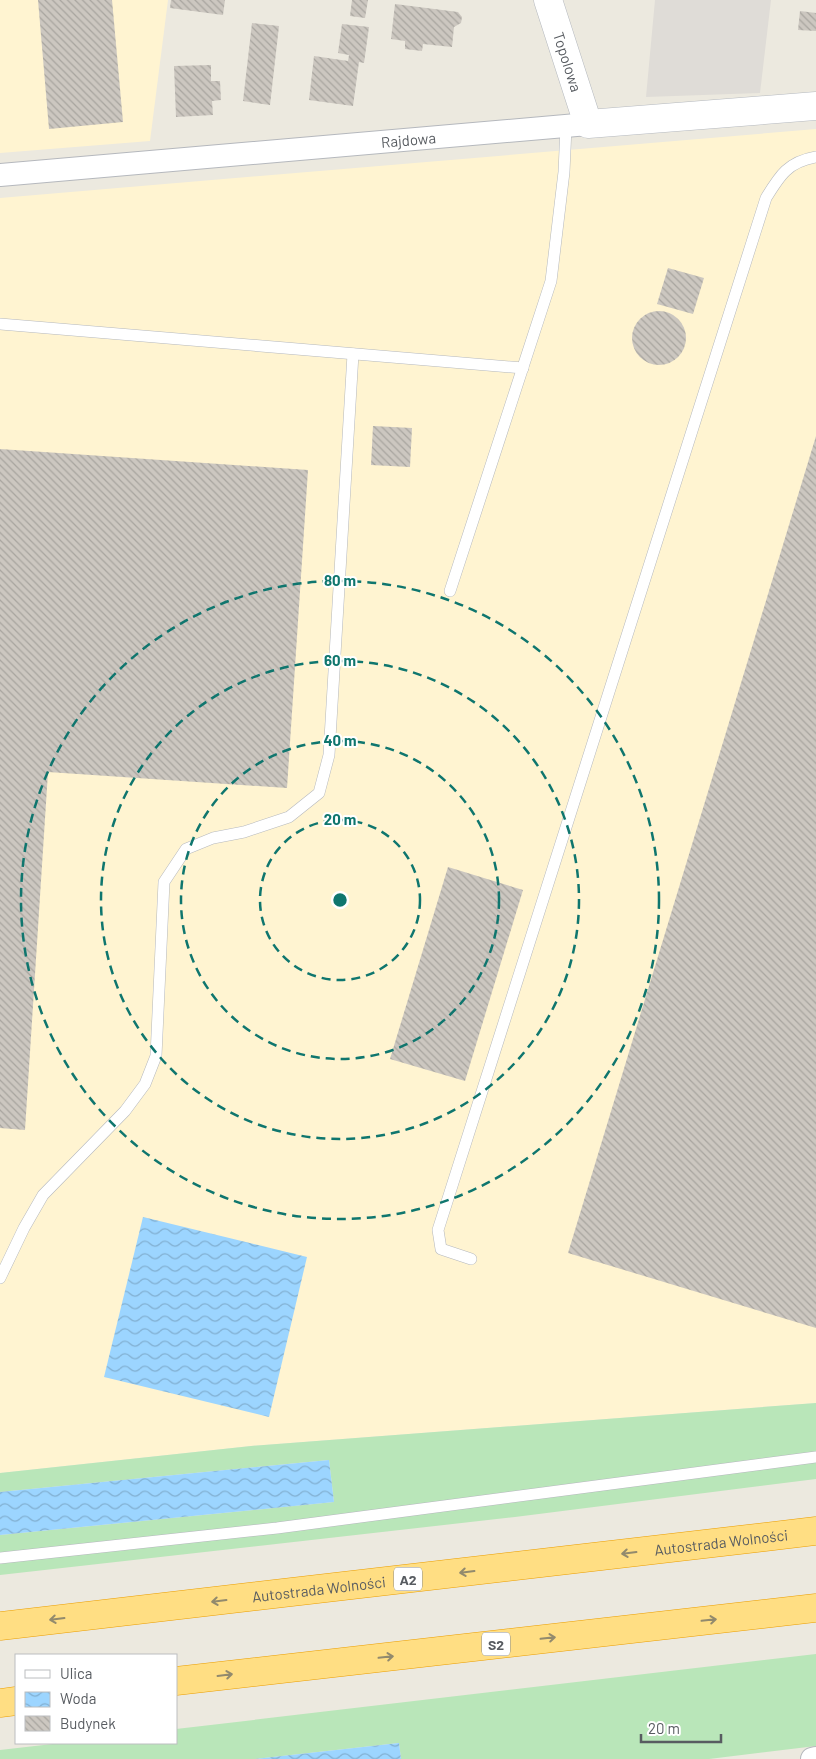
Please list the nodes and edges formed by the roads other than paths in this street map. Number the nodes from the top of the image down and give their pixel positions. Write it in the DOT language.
graph roads {
  1 [pos="548,0"];
  2 [pos="816,106"];
  3 [pos="577,126"];
  4 [pos="816,157"];
  5 [pos="0,175"];
  6 [pos="0,324"];
  7 [pos="353,354"];
  8 [pos="523,368"];
  9 [pos="450,591"];
  10 [pos="470,1259"];
  11 [pos="0,1278"];
  12 [pos="816,1457"];
  13 [pos="816,1532"];
  14 [pos="0,1558"];
  15 [pos="816,1608"];
  16 [pos="0,1626"];
  17 [pos="178,1681"];
  18 [pos="15,1701"];
  19 [pos="0,1703"];
  20 [pos="816,1758"];
  21 [pos="812,1759"];
  1 -- 3 [label="street, Topolowa"];
  2 -- 3 [label="street, Rajdowa"];
  3 -- 5 [label="street, Rajdowa"];
  3 -- 8 [label="lane"];
  4 -- 10 [label="lane"];
  6 -- 7 [label="lane"];
  7 -- 8 [label="lane"];
  7 -- 11 [label="lane"];
  8 -- 9 [label="lane"];
  12 -- 14 [label="lane"];
  13 -- 16 [label="highway, Autostrada Wolności / A2, one-way"];
  17 -- 15 [label="highway, S2, one-way"];
  18 -- 19 [label="highway"];
  20 -- 21 [label="street"];
}
